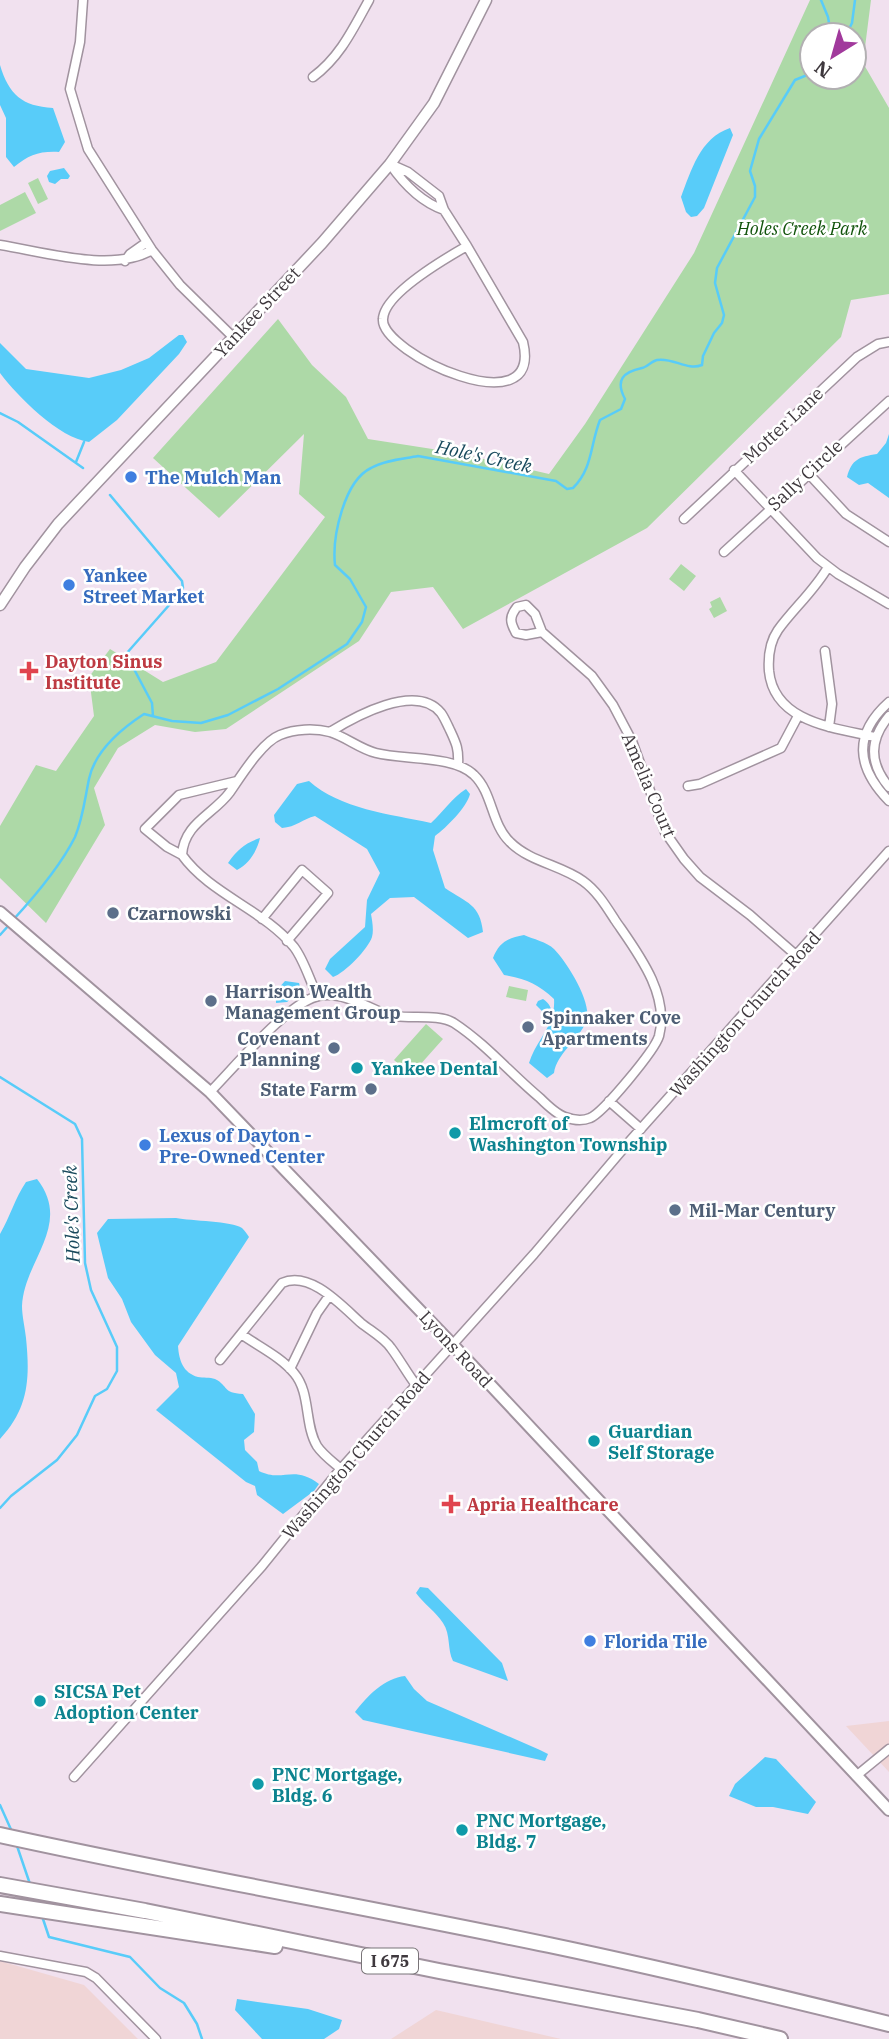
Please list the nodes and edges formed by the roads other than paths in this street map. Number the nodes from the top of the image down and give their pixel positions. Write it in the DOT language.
graph roads {
  1 [pos="83,0"];
  2 [pos="369,0"];
  3 [pos="486,0"];
  4 [pos="313,77"];
  5 [pos="390,164"];
  6 [pos="0,245"];
  7 [pos="150,246"];
  8 [pos="467,246"];
  9 [pos="233,337"];
  10 [pos="889,342"];
  11 [pos="889,401"];
  12 [pos="734,470"];
  13 [pos="808,473"];
  14 [pos="770,508"];
  15 [pos="684,519"];
  16 [pos="889,542"];
  17 [pos="724,552"];
  18 [pos="828,567"];
  19 [pos="889,604"];
  20 [pos="0,605"];
  21 [pos="542,632"];
  22 [pos="825,651"];
  23 [pos="889,702"];
  24 [pos="798,716"];
  25 [pos="889,716"];
  26 [pos="829,727"];
  27 [pos="330,732"];
  28 [pos="864,735"];
  29 [pos="875,737"];
  30 [pos="458,765"];
  31 [pos="237,781"];
  32 [pos="688,786"];
  33 [pos="889,787"];
  34 [pos="889,800"];
  35 [pos="889,851"];
  36 [pos="182,855"];
  37 [pos="0,912"];
  38 [pos="262,919"];
  39 [pos="287,941"];
  40 [pos="797,956"];
  41 [pos="317,996"];
  42 [pos="210,1092"];
  43 [pos="610,1101"];
  44 [pos="641,1129"];
  45 [pos="329,1296"];
  46 [pos="241,1334"];
  47 [pos="453,1345"];
  48 [pos="220,1360"];
  49 [pos="290,1369"];
  50 [pos="416,1385"];
  51 [pos="341,1469"];
  52 [pos="889,1749"];
  53 [pos="856,1776"];
  54 [pos="74,1777"];
  55 [pos="889,1810"];
  56 [pos="0,1835"];
  57 [pos="0,1845"];
  58 [pos="128,1863"];
  59 [pos="0,1885"];
  60 [pos="0,1904"];
  61 [pos="0,1956"];
  62 [pos="439,1971"];
  63 [pos="889,2024"];
  64 [pos="156,2039"];
  65 [pos="780,2039"];
  1 -- 7 [label="street"];
  2 -- 4 [label="street"];
  3 -- 5 [label="street, Yankee Street"];
  5 -- 8 [label="street"];
  5 -- 9 [label="street, Yankee Street"];
  6 -- 7 [label="street"];
  7 -- 9 [label="street"];
  8 -- 8 [label="street"];
  9 -- 20 [label="street, Yankee Street"];
  10 -- 12 [label="street, Motter Lane"];
  11 -- 13 [label="street, Sally Circle"];
  12 -- 14 [label="street"];
  12 -- 15 [label="street, Motter Lane"];
  13 -- 14 [label="street, Sally Circle"];
  13 -- 16 [label="street"];
  14 -- 17 [label="street, Sally Circle"];
  14 -- 18 [label="street"];
  18 -- 19 [label="street"];
  18 -- 24 [label="street"];
  21 -- 40 [label="street, Amelia Court"];
  22 -- 26 [label="street"];
  23 -- 28 [label="street"];
  24 -- 26 [label="street"];
  24 -- 32 [label="street"];
  25 -- 29 [label="street"];
  26 -- 28 [label="street"];
  27 -- 30 [label="street"];
  27 -- 30 [label="street"];
  27 -- 31 [label="street"];
  28 -- 29 [label="street"];
  28 -- 34 [label="street"];
  29 -- 33 [label="street"];
  30 -- 43 [label="street"];
  31 -- 36 [label="street"];
  31 -- 36 [label="street"];
  35 -- 40 [label="street, Washington Church Road"];
  36 -- 38 [label="street"];
  37 -- 42 [label="main road, Lyons Road"];
  38 -- 39 [label="street"];
  38 -- 39 [label="street"];
  39 -- 41 [label="street"];
  40 -- 44 [label="street, Washington Church Road"];
  41 -- 42 [label="street"];
  41 -- 43 [label="street"];
  42 -- 47 [label="main road, Lyons Road"];
  43 -- 44 [label="street"];
  44 -- 47 [label="street, Washington Church Road"];
  45 -- 46 [label="street"];
  45 -- 49 [label="street"];
  45 -- 50 [label="street"];
  46 -- 48 [label="street"];
  46 -- 49 [label="street"];
  47 -- 50 [label="street, Washington Church Road"];
  47 -- 53 [label="main road, Lyons Road"];
  49 -- 51 [label="street"];
  50 -- 51 [label="street, Washington Church Road"];
  51 -- 54 [label="street, Washington Church Road"];
  52 -- 53 [label="street"];
  53 -- 55 [label="main road, Lyons Road"];
  56 -- 58 [label="highway"];
  57 -- 58 [label="highway"];
  58 -- 63 [label="highway"];
  59 -- 62 [label="highway, I 675"];
  60 -- 62 [label="highway"];
  61 -- 64 [label="street"];
  62 -- 65 [label="highway, I 675"];
}
